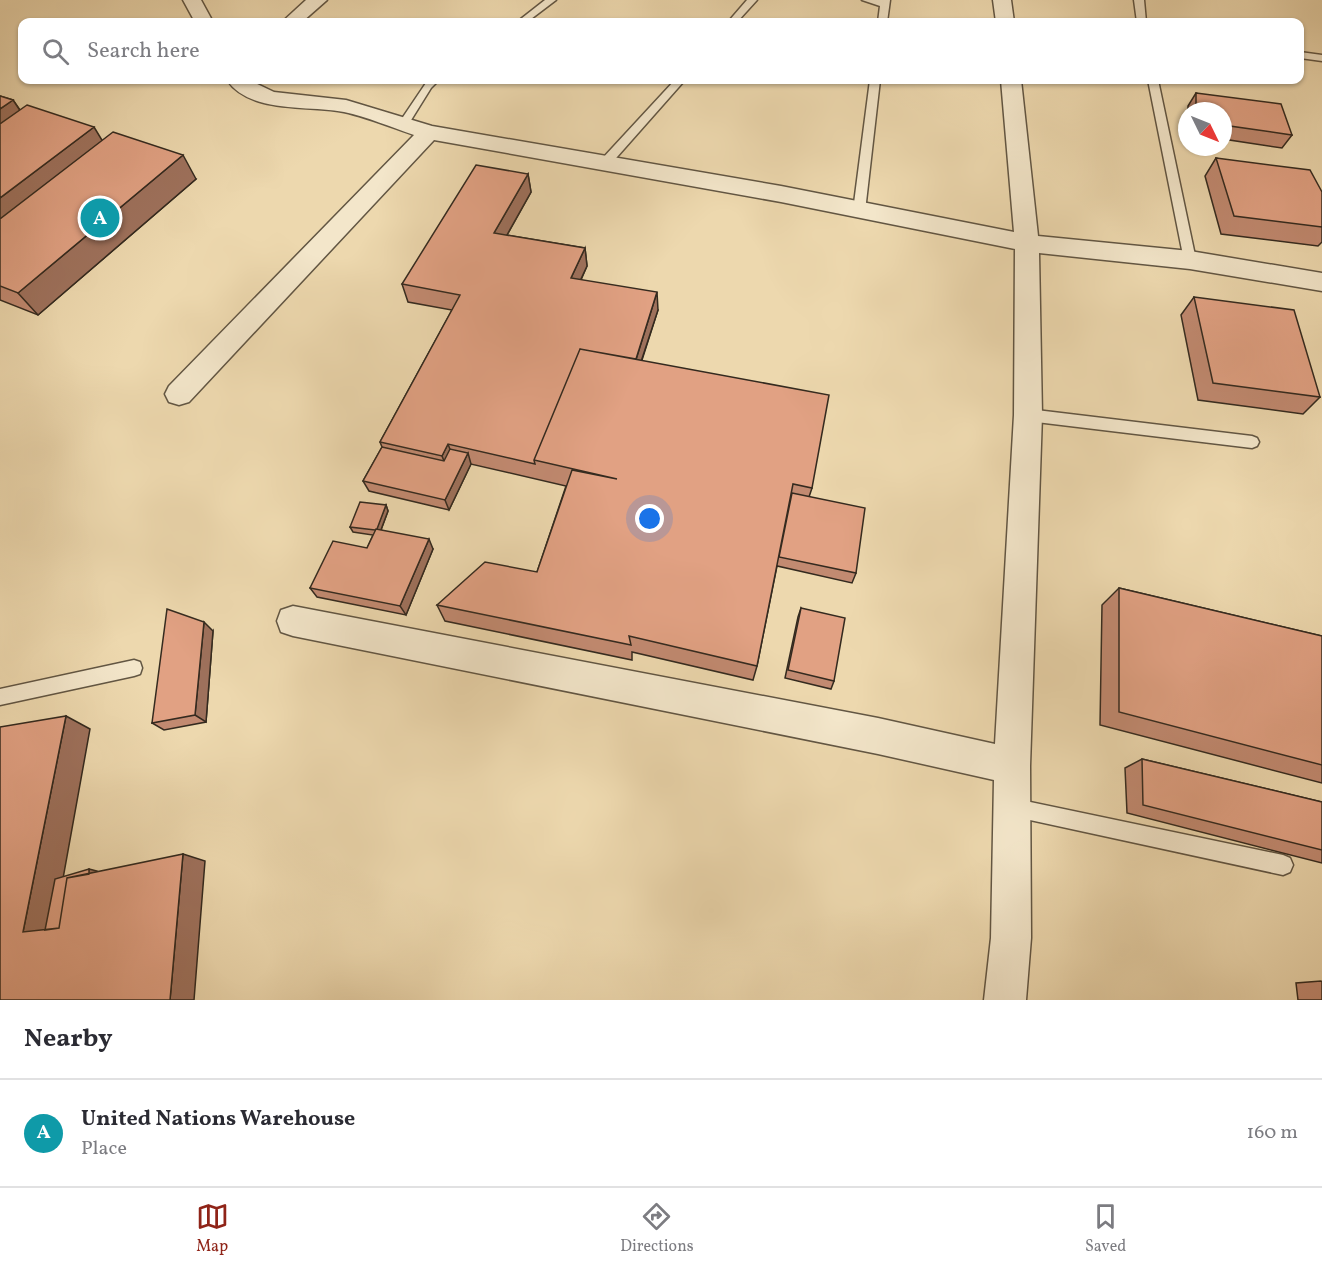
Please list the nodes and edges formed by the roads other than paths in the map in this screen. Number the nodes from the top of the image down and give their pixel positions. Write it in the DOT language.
graph roads {
  1 [pos="192,0"];
  2 [pos="318,0"];
  3 [pos="551,0"];
  4 [pos="752,0"];
  5 [pos="867,0"];
  6 [pos="1002,0"];
  7 [pos="1139,0"];
  8 [pos="885,2"];
  9 [pos="202,18"];
  10 [pos="296,18"];
  11 [pos="526,18"];
  12 [pos="736,18"];
  13 [pos="883,18"];
  14 [pos="1004,18"];
  15 [pos="1141,18"];
  16 [pos="1304,56"];
  17 [pos="1322,58"];
  18 [pos="242,84"];
  19 [pos="309,84"];
  20 [pos="429,84"];
  21 [pos="676,84"];
  22 [pos="875,84"];
  23 [pos="1011,84"];
  24 [pos="1154,84"];
  25 [pos="323,103"];
  26 [pos="404,123"];
  27 [pos="429,132"];
  28 [pos="605,163"];
  29 [pos="859,211"];
  30 [pos="1027,243"];
  31 [pos="1190,260"];
  32 [pos="1322,282"];
  33 [pos="179,394"];
  34 [pos="1028,415"];
  35 [pos="1252,442"];
  36 [pos="293,621"];
  37 [pos="134,668"];
  38 [pos="0,697"];
  39 [pos="1012,766"];
  40 [pos="1011,807"];
  41 [pos="1283,865"];
  42 [pos="1005,1000"];
  1 -- 9 [label="street"];
  2 -- 10 [label="street"];
  3 -- 11 [label="lane"];
  4 -- 12 [label="lane"];
  5 -- 8 [label="lane"];
  6 -- 14 [label="street"];
  7 -- 15 [label="lane"];
  8 -- 13 [label="lane"];
  16 -- 17 [label="lane"];
  18 -- 25 [label="street"];
  19 -- 25 [label="street"];
  20 -- 26 [label="lane"];
  21 -- 28 [label="lane"];
  22 -- 29 [label="lane"];
  23 -- 30 [label="street"];
  24 -- 31 [label="lane"];
  25 -- 26 [label="street"];
  26 -- 27 [label="street"];
  27 -- 28 [label="street"];
  27 -- 33 [label="street"];
  28 -- 29 [label="street"];
  29 -- 30 [label="street"];
  30 -- 31 [label="street"];
  30 -- 34 [label="street"];
  31 -- 32 [label="street"];
  34 -- 35 [label="lane"];
  34 -- 39 [label="street"];
  36 -- 39 [label="street"];
  37 -- 38 [label="lane"];
  39 -- 40 [label="street"];
  40 -- 41 [label="lane"];
  40 -- 42 [label="street"];
}
